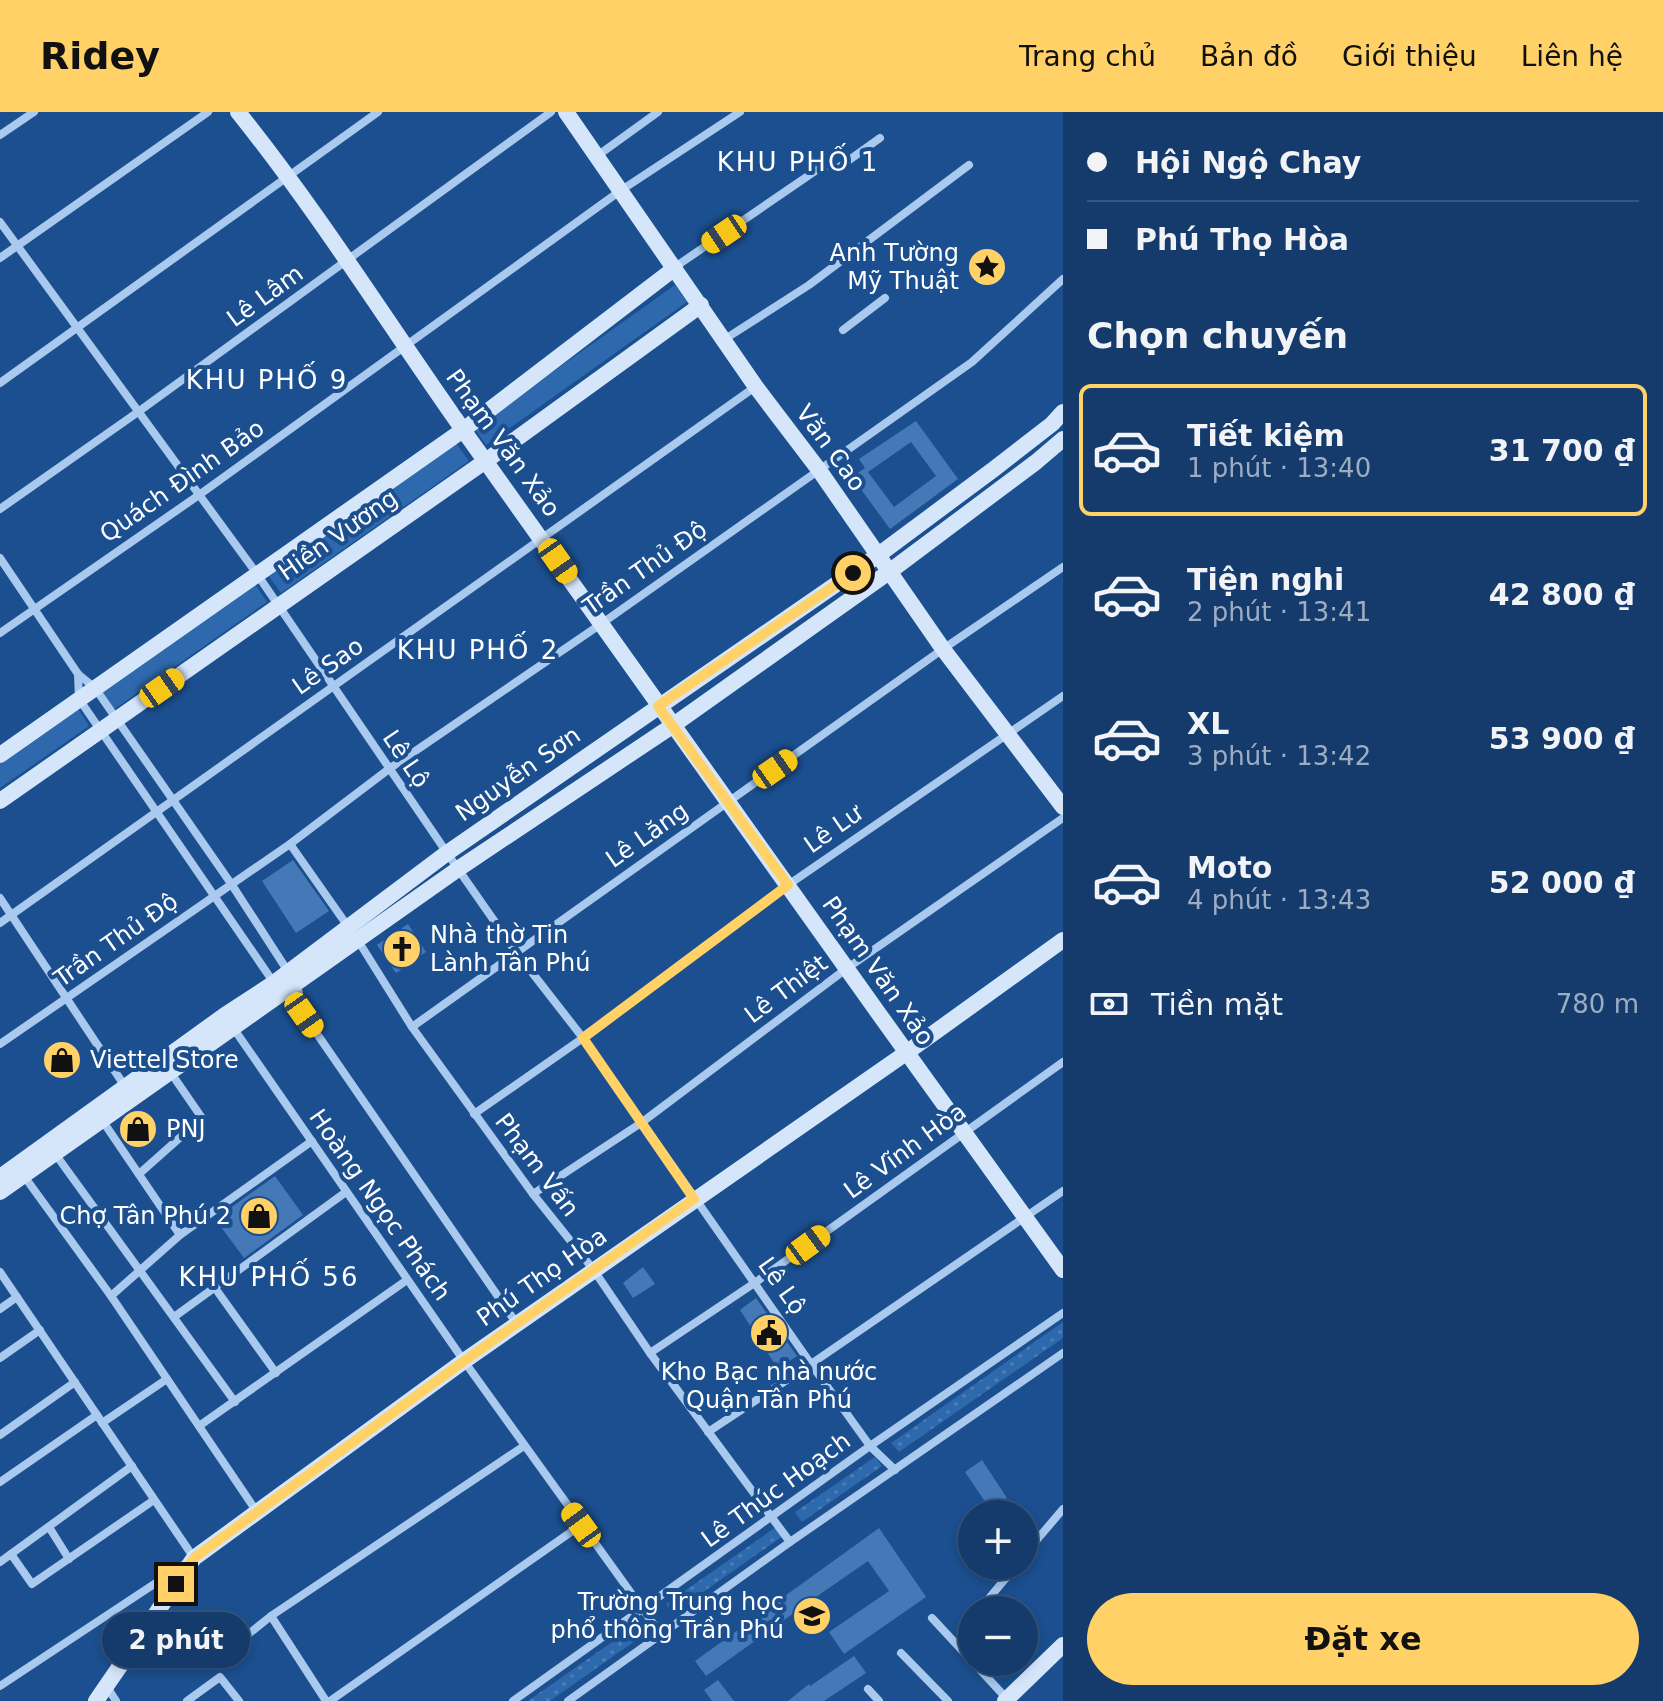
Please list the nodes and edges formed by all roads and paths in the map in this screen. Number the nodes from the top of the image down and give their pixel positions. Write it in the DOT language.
graph roads {
  1 [pos="34,112"];
  2 [pos="208,112"];
  3 [pos="238,112"];
  4 [pos="378,112"];
  5 [pos="551,112"];
  6 [pos="566,112"];
  7 [pos="658,112"];
  8 [pos="740,112"];
  9 [pos="0,135"];
  10 [pos="880,138"];
  11 [pos="597,156"];
  12 [pos="969,165"];
  13 [pos="290,176"];
  14 [pos="620,191"];
  15 [pos="0,222"];
  16 [pos="15,246"];
  17 [pos="0,258"];
  18 [pos="347,262"];
  19 [pos="675,268"];
  20 [pos="1063,279"];
  21 [pos="885,298"];
  22 [pos="701,305"];
  23 [pos="76,328"];
  24 [pos="843,330"];
  25 [pos="725,339"];
  26 [pos="405,346"];
  27 [pos="0,383"];
  28 [pos="756,387"];
  29 [pos="138,412"];
  30 [pos="1063,412"];
  31 [pos="463,430"];
  32 [pos="1063,439"];
  33 [pos="1024,446"];
  34 [pos="487,460"];
  35 [pos="1036,462"];
  36 [pos="819,470"];
  37 [pos="199,495"];
  38 [pos="0,509"];
  39 [pos="543,540"];
  40 [pos="877,556"];
  41 [pos="0,558"];
  42 [pos="1063,567"];
  43 [pos="889,572"];
  44 [pos="257,574"];
  45 [pos="278,606"];
  46 [pos="35,608"];
  47 [pos="601,624"];
  48 [pos="0,633"];
  49 [pos="943,649"];
  50 [pos="78,674"];
  51 [pos="333,686"];
  52 [pos="95,688"];
  53 [pos="1063,696"];
  54 [pos="79,699"];
  55 [pos="658,706"];
  56 [pos="116,721"];
  57 [pos="672,726"];
  58 [pos="101,731"];
  59 [pos="1006,734"];
  60 [pos="0,755"];
  61 [pos="389,769"];
  62 [pos="173,800"];
  63 [pos="0,801"];
  64 [pos="727,803"];
  65 [pos="1063,807"];
  66 [pos="158,812"];
  67 [pos="1063,818"];
  68 [pos="290,844"];
  69 [pos="447,853"];
  70 [pos="458,869"];
  71 [pos="232,885"];
  72 [pos="788,885"];
  73 [pos="216,895"];
  74 [pos="0,898"];
  75 [pos="12,914"];
  76 [pos="0,923"];
  77 [pos="353,934"];
  78 [pos="1063,940"];
  79 [pos="516,952"];
  80 [pos="846,969"];
  81 [pos="286,983"];
  82 [pos="67,998"];
  83 [pos="304,1015"];
  84 [pos="412,1027"];
  85 [pos="234,1029"];
  86 [pos="583,1038"];
  87 [pos="0,1044"];
  88 [pos="906,1053"];
  89 [pos="1063,1062"];
  90 [pos="171,1073"];
  91 [pos="129,1092"];
  92 [pos="474,1114"];
  93 [pos="102,1119"];
  94 [pos="641,1123"];
  95 [pos="964,1133"];
  96 [pos="312,1141"];
  97 [pos="56,1155"];
  98 [pos="139,1174"];
  99 [pos="24,1175"];
  100 [pos="0,1177"];
  101 [pos="1063,1191"];
  102 [pos="0,1192"];
  103 [pos="346,1192"];
  104 [pos="533,1194"];
  105 [pos="694,1199"];
  106 [pos="1025,1217"];
  107 [pos="180,1235"];
  108 [pos="593,1269"];
  109 [pos="1063,1270"];
  110 [pos="140,1271"];
  111 [pos="0,1272"];
  112 [pos="407,1280"];
  113 [pos="756,1282"];
  114 [pos="215,1288"];
  115 [pos="111,1296"];
  116 [pos="17,1297"];
  117 [pos="0,1309"];
  118 [pos="1063,1313"];
  119 [pos="174,1317"];
  120 [pos="517,1324"];
  121 [pos="40,1330"];
  122 [pos="650,1353"];
  123 [pos="1063,1353"];
  124 [pos="0,1358"];
  125 [pos="464,1361"];
  126 [pos="811,1364"];
  127 [pos="276,1373"];
  128 [pos="167,1379"];
  129 [pos="75,1382"];
  130 [pos="235,1402"];
  131 [pos="100,1419"];
  132 [pos="199,1426"];
  133 [pos="708,1432"];
  134 [pos="0,1435"];
  135 [pos="524,1446"];
  136 [pos="870,1446"];
  137 [pos="132,1466"];
  138 [pos="895,1470"];
  139 [pos="0,1482"];
  140 [pos="154,1500"];
  141 [pos="1063,1509"];
  142 [pos="257,1512"];
  143 [pos="772,1516"];
  144 [pos="581,1525"];
  145 [pos="49,1527"];
  146 [pos="1038,1538"];
  147 [pos="790,1542"];
  148 [pos="11,1554"];
  149 [pos="194,1558"];
  150 [pos="69,1559"];
  151 [pos="0,1562"];
  152 [pos="1004,1580"];
  153 [pos="991,1596"];
  154 [pos="642,1611"];
  155 [pos="271,1616"];
  156 [pos="932,1618"];
  157 [pos="662,1636"];
  158 [pos="1063,1645"];
  159 [pos="958,1647"];
  160 [pos="231,1648"];
  161 [pos="901,1653"];
  162 [pos="985,1676"];
  163 [pos="0,1686"];
  164 [pos="106,1686"];
  165 [pos="868,1689"];
  166 [pos="1006,1700"];
  167 [pos="96,1701"];
  168 [pos="116,1701"];
  169 [pos="187,1701"];
  170 [pos="239,1701"];
  171 [pos="328,1701"];
  172 [pos="513,1701"];
  173 [pos="568,1701"];
  174 [pos="879,1701"];
  175 [pos="948,1701"];
  1 -- 9 [label="street"];
  2 -- 16 [label="street"];
  3 -- 13 [label="street, Phạm Văn Xảo"];
  4 -- 13 [label="street"];
  5 -- 18 [label="street, Lê Lâm"];
  6 -- 11 [label="street, Văn Cao"];
  7 -- 11 [label="street"];
  8 -- 14 [label="street, Quách Đình Bảo"];
  10 -- 19 [label="street"];
  11 -- 14 [label="street, Văn Cao"];
  12 -- 25 [label="street"];
  13 -- 18 [label="street, Phạm Văn Xảo"];
  13 -- 23 [label="street"];
  14 -- 19 [label="street, Văn Cao"];
  14 -- 26 [label="street, Quách Đình Bảo"];
  15 -- 16 [label="street, Lê Lộ"];
  16 -- 17 [label="street"];
  16 -- 23 [label="street, Lê Lộ"];
  18 -- 26 [label="street, Phạm Văn Xảo"];
  18 -- 29 [label="street, Lê Lâm"];
  19 -- 22 [label="street, Văn Cao"];
  19 -- 31 [label="street, Hiền Vương"];
  20 -- 36 [label="street, Trần Thủ Độ"];
  21 -- 24 [label="street"];
  22 -- 25 [label="street, Văn Cao"];
  22 -- 34 [label="street, Hiền Vương"];
  23 -- 27 [label="street"];
  23 -- 29 [label="street, Lê Lộ"];
  25 -- 28 [label="street, Văn Cao"];
  26 -- 31 [label="street, Phạm Văn Xảo"];
  26 -- 37 [label="street, Quách Đình Bảo"];
  28 -- 36 [label="street, Văn Cao"];
  28 -- 39 [label="street, Lê Sao"];
  29 -- 37 [label="street, Lê Lộ"];
  29 -- 38 [label="street, Lê Lâm"];
  30 -- 33 [label="street, Nguyễn Sơn"];
  31 -- 34 [label="street, Phạm Văn Xảo"];
  31 -- 44 [label="street, Hiền Vương"];
  32 -- 35 [label="street, Nguyễn Sơn"];
  33 -- 35 [label="street"];
  33 -- 40 [label="street, Nguyễn Sơn"];
  34 -- 39 [label="street, Phạm Văn Xảo"];
  34 -- 45 [label="street, Hiền Vương"];
  35 -- 43 [label="street, Nguyễn Sơn"];
  36 -- 40 [label="street, Văn Cao"];
  36 -- 47 [label="street, Trần Thủ Độ"];
  37 -- 44 [label="street, Lê Lộ"];
  37 -- 46 [label="street, Quách Đình Bảo"];
  39 -- 47 [label="street, Phạm Văn Xảo"];
  39 -- 51 [label="street, Lê Sao"];
  40 -- 43 [label="street, Văn Cao"];
  40 -- 55 [label="street, Nguyễn Sơn"];
  41 -- 46 [label="street"];
  42 -- 49 [label="street, Lê Lăng"];
  43 -- 49 [label="street, Văn Cao"];
  43 -- 57 [label="street, Nguyễn Sơn"];
  44 -- 45 [label="street, Lê Lộ"];
  44 -- 52 [label="street, Hiền Vương"];
  45 -- 51 [label="street, Lê Lộ"];
  45 -- 56 [label="street, Hiền Vương"];
  46 -- 48 [label="street, Quách Đình Bảo"];
  46 -- 50 [label="street"];
  47 -- 55 [label="street, Phạm Văn Xảo"];
  47 -- 61 [label="street, Trần Thủ Độ"];
  49 -- 59 [label="street, Văn Cao"];
  49 -- 64 [label="street, Lê Lăng"];
  50 -- 52 [label="street"];
  50 -- 54 [label="street"];
  51 -- 61 [label="street, Lê Lộ"];
  51 -- 62 [label="street, Lê Sao"];
  52 -- 54 [label="street, Hiền Vương"];
  52 -- 56 [label="street"];
  53 -- 59 [label="street, Lê Lư"];
  54 -- 58 [label="street"];
  54 -- 60 [label="street, Hiền Vương"];
  55 -- 57 [label="street, Phạm Văn Xảo"];
  55 -- 69 [label="street, Nguyễn Sơn"];
  56 -- 58 [label="street, Hiền Vương"];
  56 -- 62 [label="street"];
  57 -- 64 [label="street, Phạm Văn Xảo"];
  57 -- 70 [label="street, Nguyễn Sơn"];
  58 -- 63 [label="street, Hiền Vương"];
  58 -- 66 [label="street"];
  59 -- 65 [label="street, Văn Cao"];
  59 -- 72 [label="street, Lê Lư"];
  61 -- 68 [label="street, Trần Thủ Độ"];
  61 -- 69 [label="street, Lê Lộ"];
  62 -- 66 [label="street, Lê Sao"];
  62 -- 71 [label="street"];
  64 -- 72 [label="street, Phạm Văn Xảo"];
  64 -- 79 [label="street, Lê Lăng"];
  66 -- 73 [label="street"];
  66 -- 75 [label="street, Lê Sao"];
  67 -- 80 [label="street, Lê Thiệt"];
  68 -- 71 [label="street, Trần Thủ Độ"];
  68 -- 77 [label="street, Phạm Vấn"];
  69 -- 70 [label="street, Lê Lộ"];
  69 -- 77 [label="street, Nguyễn Sơn"];
  70 -- 77 [label="street, Nguyễn Sơn"];
  70 -- 79 [label="street, Lê Lộ"];
  71 -- 73 [label="street, Trần Thủ Độ"];
  71 -- 81 [label="street"];
  72 -- 80 [label="street, Phạm Văn Xảo"];
  72 -- 86 [label="street, Lê Lư"];
  73 -- 81 [label="street"];
  73 -- 82 [label="street, Trần Thủ Độ"];
  74 -- 75 [label="street"];
  75 -- 76 [label="street, Lê Sao"];
  75 -- 82 [label="street"];
  77 -- 81 [label="street, Nguyễn Sơn"];
  77 -- 84 [label="street, Phạm Vấn"];
  78 -- 88 [label="street, Phú Thọ Hòa"];
  79 -- 84 [label="street, Lê Lăng"];
  79 -- 86 [label="street, Lê Lộ"];
  80 -- 88 [label="street, Phạm Văn Xảo"];
  80 -- 94 [label="street, Lê Thiệt"];
  81 -- 83 [label="street"];
  81 -- 83 [label="street"];
  81 -- 85 [label="street, Nguyễn Sơn"];
  81 -- 91 [label="street, Nguyễn Sơn"];
  82 -- 87 [label="street, Trần Thủ Độ"];
  82 -- 91 [label="street"];
  83 -- 120 [label="street"];
  84 -- 92 [label="street, Phạm Vấn"];
  85 -- 90 [label="street, Nguyễn Sơn"];
  85 -- 96 [label="street, Hoàng Ngọc Phách"];
  86 -- 92 [label="street, Lê Lư"];
  86 -- 94 [label="street, Lê Lộ"];
  88 -- 95 [label="street, Phạm Văn Xảo"];
  88 -- 105 [label="street, Phú Thọ Hòa"];
  89 -- 95 [label="street, Lê Vĩnh Hòa"];
  90 -- 91 [label="street, Nguyễn Sơn"];
  90 -- 98 [label="street"];
  91 -- 93 [label="street, Nguyễn Sơn"];
  91 -- 100 [label="street, Nguyễn Sơn"];
  92 -- 104 [label="street, Phạm Vấn"];
  93 -- 97 [label="street, Nguyễn Sơn"];
  93 -- 98 [label="street"];
  94 -- 104 [label="street, Lê Thiệt"];
  94 -- 105 [label="street, Lê Lộ"];
  95 -- 106 [label="street, Phạm Văn Xảo"];
  95 -- 113 [label="street, Lê Vĩnh Hòa"];
  96 -- 103 [label="street, Hoàng Ngọc Phách"];
  96 -- 107 [label="street"];
  97 -- 99 [label="street, Nguyễn Sơn"];
  97 -- 110 [label="street"];
  98 -- 107 [label="street"];
  99 -- 102 [label="street, Nguyễn Sơn"];
  99 -- 115 [label="street"];
  101 -- 106 [label="street"];
  103 -- 112 [label="street, Hoàng Ngọc Phách"];
  103 -- 114 [label="street"];
  104 -- 108 [label="street, Phạm Vấn"];
  105 -- 108 [label="street, Phú Thọ Hòa"];
  105 -- 113 [label="street, Lê Lộ"];
  106 -- 109 [label="street, Phạm Văn Xảo"];
  106 -- 126 [label="street"];
  107 -- 110 [label="street"];
  108 -- 120 [label="street, Phú Thọ Hòa"];
  108 -- 122 [label="street, Phạm Vấn"];
  110 -- 115 [label="street"];
  110 -- 119 [label="street"];
  111 -- 116 [label="street"];
  112 -- 125 [label="street, Hoàng Ngọc Phách"];
  112 -- 127 [label="street"];
  113 -- 122 [label="street, Lê Vĩnh Hòa"];
  113 -- 126 [label="street, Lê Lộ"];
  114 -- 119 [label="street"];
  114 -- 127 [label="street"];
  115 -- 128 [label="street"];
  116 -- 117 [label="street"];
  116 -- 121 [label="street"];
  118 -- 136 [label="street, Lê Thúc Hoạch"];
  119 -- 130 [label="street"];
  120 -- 125 [label="street, Phú Thọ Hòa"];
  121 -- 124 [label="street"];
  121 -- 129 [label="street"];
  122 -- 133 [label="street, Phạm Vấn"];
  123 -- 138 [label="street"];
  125 -- 135 [label="street, Hoàng Ngọc Phách"];
  125 -- 142 [label="street, Phú Thọ Hòa"];
  126 -- 133 [label="street"];
  126 -- 136 [label="street, Lê Lộ"];
  127 -- 130 [label="street"];
  128 -- 131 [label="street"];
  128 -- 132 [label="street"];
  129 -- 131 [label="street"];
  129 -- 134 [label="street"];
  130 -- 132 [label="street"];
  131 -- 137 [label="street"];
  131 -- 139 [label="street"];
  132 -- 142 [label="street"];
  133 -- 143 [label="street, Phạm Vấn"];
  135 -- 144 [label="street, Hoàng Ngọc Phách"];
  135 -- 155 [label="street"];
  136 -- 138 [label="street, Lê Lộ"];
  136 -- 143 [label="street, Lê Thúc Hoạch"];
  137 -- 140 [label="street"];
  137 -- 145 [label="street"];
  138 -- 147 [label="street"];
  140 -- 149 [label="street"];
  140 -- 150 [label="street"];
  141 -- 146 [label="street"];
  142 -- 149 [label="street, Phú Thọ Hòa"];
  143 -- 147 [label="street, Phạm Vấn"];
  143 -- 154 [label="street, Lê Thúc Hoạch"];
  144 -- 154 [label="street, Hoàng Ngọc Phách"];
  144 -- 171 [label="street"];
  145 -- 148 [label="street"];
  145 -- 150 [label="street"];
  147 -- 157 [label="street"];
  148 -- 150 [label="street"];
  148 -- 151 [label="street"];
  149 -- 163 [label="street"];
  149 -- 164 [label="street, Phú Thọ Hòa"];
  152 -- 153 [label="street"];
  154 -- 157 [label="street, Hoàng Ngọc Phách"];
  154 -- 172 [label="street, Lê Thúc Hoạch"];
  155 -- 160 [label="street"];
  155 -- 171 [label="street"];
  156 -- 159 [label="street"];
  157 -- 173 [label="street"];
  158 -- 166 [label="street"];
  161 -- 175 [label="street"];
  162 -- 166 [label="street"];
  164 -- 167 [label="street, Phú Thọ Hòa"];
  164 -- 168 [label="street"];
  165 -- 174 [label="street"];
  169 -- 170 [label="street"];
}
